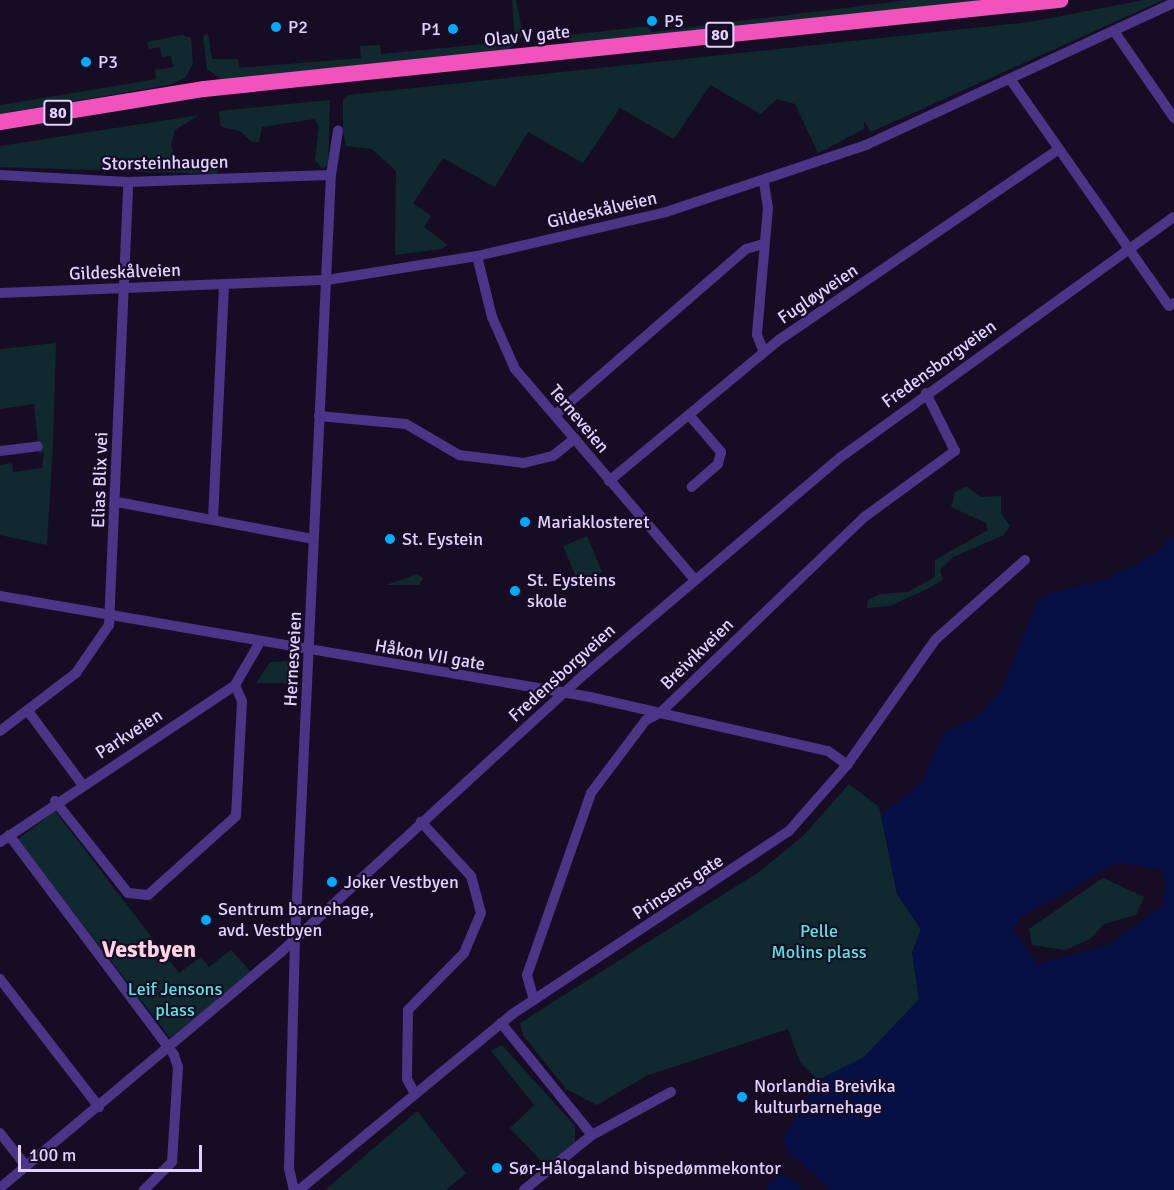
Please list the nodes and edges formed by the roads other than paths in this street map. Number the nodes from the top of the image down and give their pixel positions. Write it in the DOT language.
graph roads {
  1 [pos="1060,0"];
  2 [pos="1174,3"];
  3 [pos="1114,31"];
  4 [pos="1010,79"];
  5 [pos="1174,118"];
  6 [pos="0,122"];
  7 [pos="338,131"];
  8 [pos="1058,150"];
  9 [pos="0,175"];
  10 [pos="331,175"];
  11 [pos="128,182"];
  12 [pos="764,183"];
  13 [pos="1174,217"];
  14 [pos="764,244"];
  15 [pos="1129,249"];
  16 [pos="477,256"];
  17 [pos="327,280"];
  18 [pos="224,285"];
  19 [pos="122,288"];
  20 [pos="0,293"];
  21 [pos="1172,307"];
  22 [pos="764,352"];
  23 [pos="926,393"];
  24 [pos="689,415"];
  25 [pos="319,416"];
  26 [pos="555,416"];
  27 [pos="575,438"];
  28 [pos="38,446"];
  29 [pos="0,451"];
  30 [pos="609,481"];
  31 [pos="692,487"];
  32 [pos="117,502"];
  33 [pos="213,519"];
  34 [pos="314,539"];
  35 [pos="1025,560"];
  36 [pos="695,580"];
  37 [pos="0,596"];
  38 [pos="110,618"];
  39 [pos="261,642"];
  40 [pos="310,650"];
  41 [pos="235,685"];
  42 [pos="565,694"];
  43 [pos="28,711"];
  44 [pos="660,713"];
  45 [pos="0,731"];
  46 [pos="847,765"];
  47 [pos="82,784"];
  48 [pos="55,801"];
  49 [pos="421,822"];
  50 [pos="5,838"];
  51 [pos="295,940"];
  52 [pos="0,979"];
  53 [pos="534,1000"];
  54 [pos="501,1023"];
  55 [pos="169,1046"];
  56 [pos="671,1092"];
  57 [pos="415,1094"];
  58 [pos="99,1107"];
  59 [pos="0,1133"];
  60 [pos="592,1136"];
  61 [pos="26,1166"];
  62 [pos="0,1188"];
  63 [pos="144,1190"];
  64 [pos="294,1190"];
  65 [pos="299,1190"];
  66 [pos="524,1190"];
  1 -- 6 [label="highway, Olav V gate / 80"];
  2 -- 3 [label="street, Gildeskålveien"];
  3 -- 4 [label="street, Gildeskålveien"];
  3 -- 5 [label="street"];
  4 -- 8 [label="street"];
  4 -- 12 [label="street, Gildeskålveien"];
  7 -- 10 [label="street, Hernesveien"];
  8 -- 15 [label="street"];
  8 -- 22 [label="street, Fugløyveien"];
  9 -- 11 [label="street, Storsteinhaugen"];
  10 -- 11 [label="street, Storsteinhaugen"];
  10 -- 17 [label="street, Hernesveien"];
  11 -- 19 [label="street, Elias Blix vei"];
  12 -- 14 [label="street"];
  12 -- 16 [label="street, Gildeskålveien"];
  13 -- 15 [label="street, Fredensborgveien"];
  14 -- 22 [label="street"];
  14 -- 26 [label="street"];
  15 -- 21 [label="street"];
  15 -- 23 [label="street, Fredensborgveien"];
  16 -- 17 [label="street, Gildeskålveien"];
  16 -- 26 [label="street, Terneveien"];
  17 -- 18 [label="street, Gildeskålveien"];
  17 -- 25 [label="street, Hernesveien"];
  18 -- 19 [label="street, Gildeskålveien"];
  18 -- 33 [label="street"];
  19 -- 20 [label="street, Gildeskålveien"];
  19 -- 32 [label="street, Elias Blix vei"];
  22 -- 24 [label="street, Fugløyveien"];
  23 -- 36 [label="street, Fredensborgveien"];
  23 -- 44 [label="street, Breivikveien"];
  24 -- 30 [label="street, Fugløyveien"];
  24 -- 31 [label="street"];
  25 -- 27 [label="street"];
  25 -- 34 [label="street, Hernesveien"];
  26 -- 27 [label="street, Terneveien"];
  27 -- 30 [label="street, Terneveien"];
  28 -- 29 [label="street"];
  30 -- 36 [label="street, Terneveien"];
  32 -- 33 [label="street"];
  32 -- 38 [label="street, Elias Blix vei"];
  33 -- 34 [label="street"];
  34 -- 40 [label="street, Hernesveien"];
  35 -- 46 [label="street, Prinsens gate"];
  36 -- 42 [label="street, Fredensborgveien"];
  37 -- 38 [label="street, Håkon VII gate"];
  38 -- 39 [label="street, Håkon VII gate"];
  38 -- 43 [label="street, Elias Blix vei"];
  39 -- 40 [label="street, Håkon VII gate"];
  39 -- 41 [label="street, Parkveien"];
  40 -- 42 [label="street, Håkon VII gate"];
  40 -- 51 [label="street, Hernesveien"];
  41 -- 47 [label="street, Parkveien"];
  41 -- 48 [label="street"];
  42 -- 44 [label="street, Håkon VII gate"];
  42 -- 49 [label="street, Fredensborgveien"];
  43 -- 45 [label="street, Elias Blix vei"];
  43 -- 47 [label="street"];
  44 -- 46 [label="street, Håkon VII gate"];
  44 -- 53 [label="street, Breivikveien"];
  46 -- 53 [label="street, Prinsens gate"];
  47 -- 48 [label="street, Parkveien"];
  48 -- 50 [label="street, Parkveien"];
  49 -- 51 [label="street, Fredensborgveien"];
  49 -- 57 [label="street"];
  50 -- 55 [label="street"];
  51 -- 55 [label="street, Fredensborgveien"];
  51 -- 64 [label="street, Hernesveien"];
  52 -- 58 [label="street"];
  53 -- 54 [label="street, Prinsens gate"];
  54 -- 57 [label="street, Prinsens gate"];
  54 -- 60 [label="street"];
  55 -- 58 [label="street, Fredensborgveien"];
  55 -- 63 [label="street"];
  56 -- 60 [label="street"];
  57 -- 65 [label="street, Prinsens gate"];
  58 -- 61 [label="street, Fredensborgveien"];
  59 -- 61 [label="street"];
  60 -- 66 [label="street"];
  61 -- 62 [label="street, Fredensborgveien"];
}
